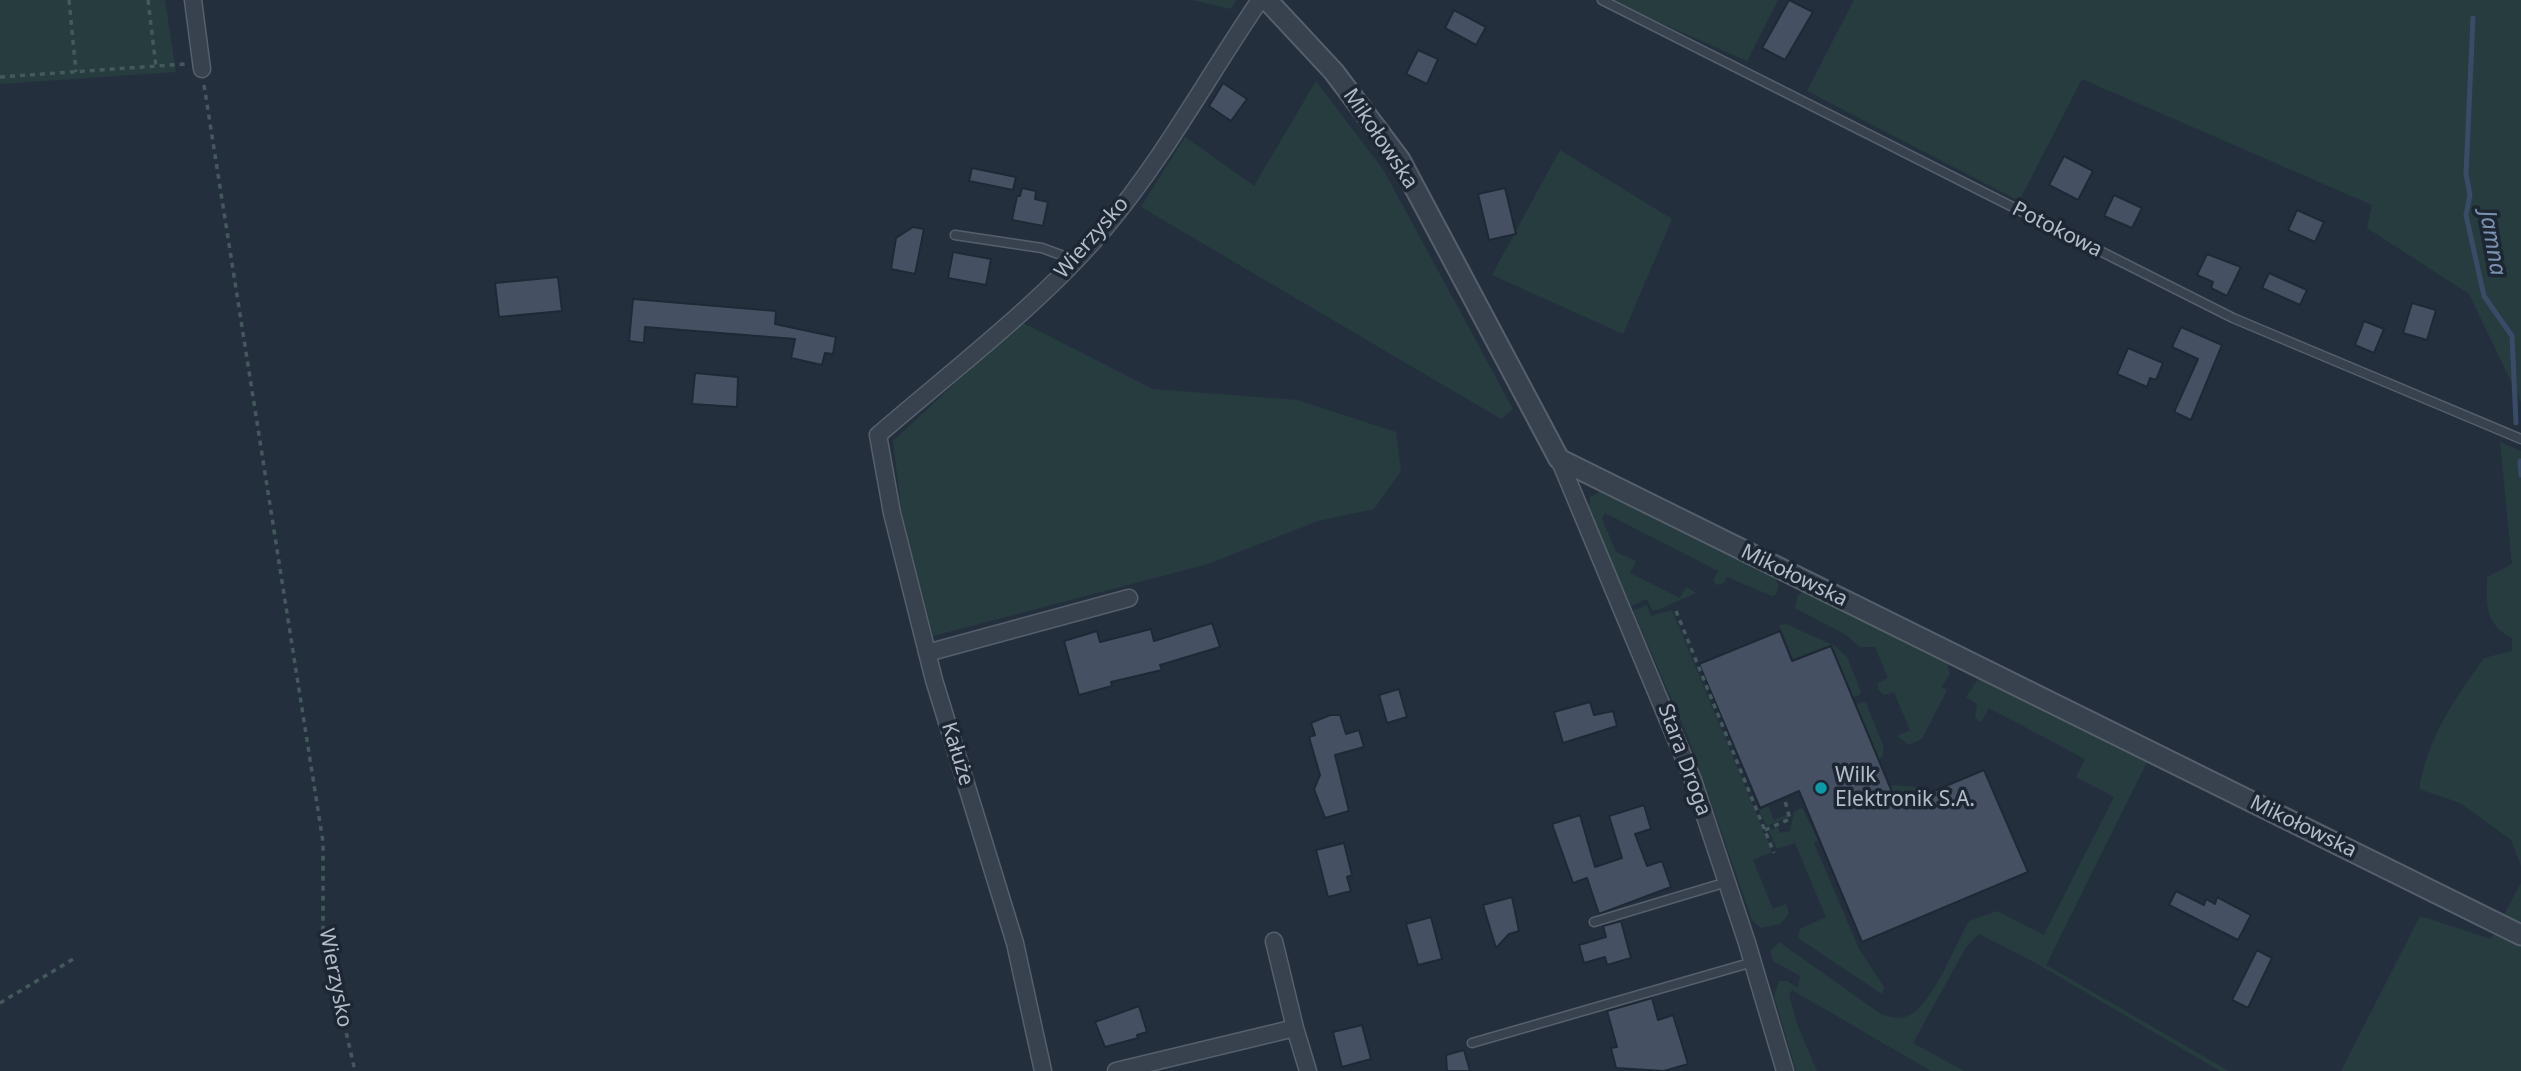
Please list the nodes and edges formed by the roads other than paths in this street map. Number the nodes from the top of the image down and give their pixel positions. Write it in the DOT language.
graph roads {
  1 [pos="193,0"];
  2 [pos="1260,0"];
  3 [pos="1267,0"];
  4 [pos="1602,0"];
  5 [pos="202,69"];
  6 [pos="955,235"];
  7 [pos="1072,265"];
  8 [pos="878,435"];
  9 [pos="2521,439"];
  10 [pos="1559,459"];
  11 [pos="1129,598"];
  12 [pos="927,653"];
  13 [pos="1727,882"];
  14 [pos="1594,922"];
  15 [pos="2521,935"];
  16 [pos="1273,941"];
  17 [pos="1753,962"];
  18 [pos="1295,1028"];
  19 [pos="1472,1043"];
  20 [pos="1043,1071"];
  21 [pos="1116,1071"];
  22 [pos="1308,1071"];
  23 [pos="1785,1071"];
  1 -- 5 [label="street"];
  2 -- 7 [label="street, Wierzysko"];
  3 -- 10 [label="street, Mikołowska"];
  4 -- 9 [label="lane, Potokowa"];
  6 -- 7 [label="lane"];
  7 -- 8 [label="street, Wierzysko"];
  8 -- 12 [label="street, Kałuże"];
  10 -- 13 [label="street, Stara Droga"];
  10 -- 15 [label="street, Mikołowska"];
  11 -- 12 [label="street"];
  12 -- 20 [label="street, Kałuże"];
  13 -- 14 [label="lane"];
  13 -- 17 [label="street, Stara Droga"];
  16 -- 18 [label="street"];
  17 -- 19 [label="lane"];
  17 -- 23 [label="street, Stara Droga"];
  18 -- 21 [label="street"];
  18 -- 22 [label="street"];
}
